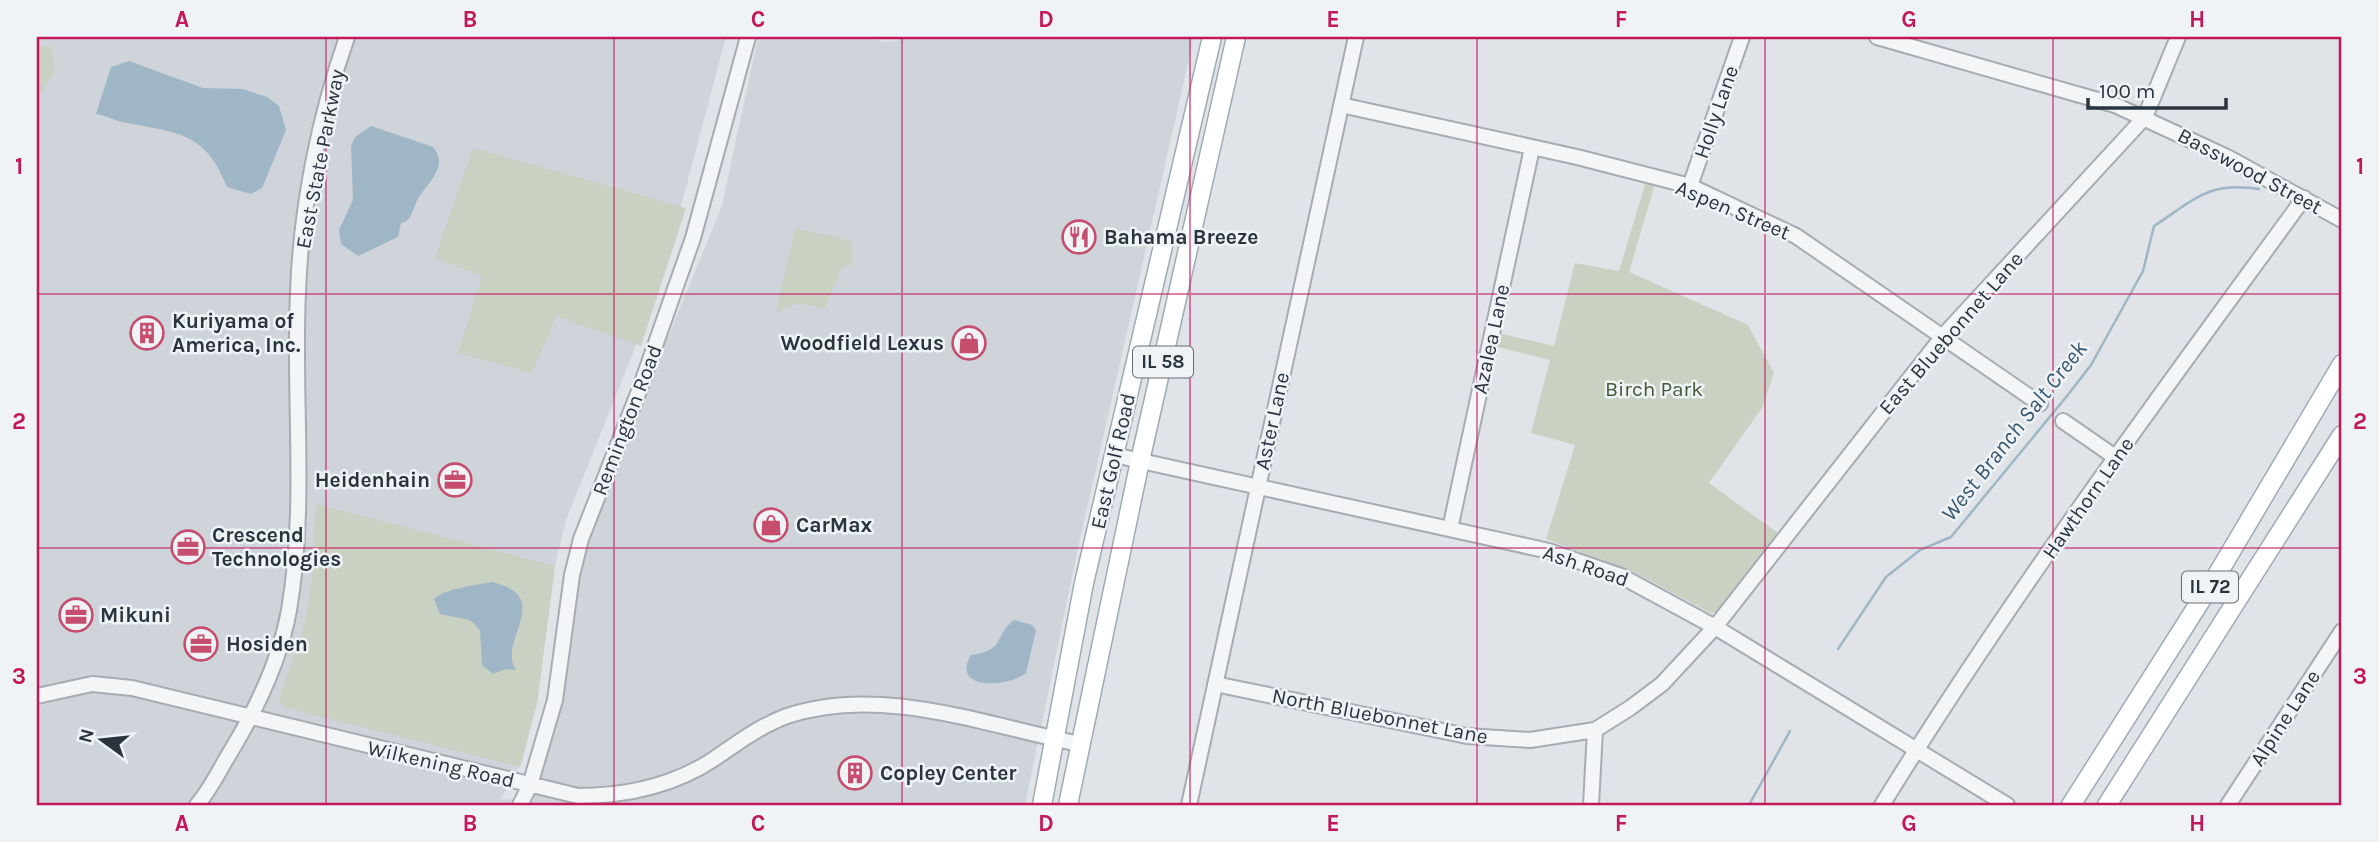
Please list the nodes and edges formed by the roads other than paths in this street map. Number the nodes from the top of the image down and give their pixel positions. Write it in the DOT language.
graph roads {
  1 [pos="347,37"];
  2 [pos="748,37"];
  3 [pos="1212,37"];
  4 [pos="1236,37"];
  5 [pos="1356,37"];
  6 [pos="1742,37"];
  7 [pos="1877,37"];
  8 [pos="2178,37"];
  9 [pos="1341,105"];
  10 [pos="2145,117"];
  11 [pos="1532,148"];
  12 [pos="1690,186"];
  13 [pos="2304,198"];
  14 [pos="2342,220"];
  15 [pos="1943,336"];
  16 [pos="2342,363"];
  17 [pos="2040,404"];
  18 [pos="2063,421"];
  19 [pos="2342,435"];
  20 [pos="1114,455"];
  21 [pos="2115,457"];
  22 [pos="1140,461"];
  23 [pos="1256,489"];
  24 [pos="1450,529"];
  25 [pos="1715,627"];
  26 [pos="2342,631"];
  27 [pos="1215,684"];
  28 [pos="37,696"];
  29 [pos="251,718"];
  30 [pos="1595,730"];
  31 [pos="1055,739"];
  32 [pos="1080,744"];
  33 [pos="1917,748"];
  34 [pos="530,785"];
  35 [pos="197,805"];
  36 [pos="520,805"];
  37 [pos="1042,805"];
  38 [pos="1068,805"];
  39 [pos="1189,805"];
  40 [pos="1591,805"];
  41 [pos="1882,805"];
  42 [pos="2007,805"];
  43 [pos="2071,805"];
  44 [pos="2107,805"];
  45 [pos="2228,805"];
  1 -- 29 [label="street, East State Parkway"];
  2 -- 34 [label="street, Remington Road"];
  3 -- 20 [label="main road, East Golf Road / IL 58"];
  4 -- 22 [label="main road, East Golf Road / IL 58"];
  5 -- 9 [label="street, Aster Lane"];
  6 -- 12 [label="street, Holly Lane"];
  7 -- 10 [label="street, Basswood Street"];
  8 -- 10 [label="street, East Bluebonnet Lane"];
  9 -- 11 [label="street, Aspen Street"];
  9 -- 23 [label="street, Aster Lane"];
  10 -- 13 [label="street, Basswood Street"];
  10 -- 15 [label="street, East Bluebonnet Lane"];
  11 -- 12 [label="street, Aspen Street"];
  11 -- 24 [label="street, Azalea Lane"];
  12 -- 15 [label="street, Aspen Street"];
  13 -- 14 [label="street, Basswood Street"];
  13 -- 21 [label="street, Hawthorn Lane"];
  15 -- 17 [label="street, Aspen Street"];
  15 -- 25 [label="street, East Bluebonnet Lane"];
  16 -- 43 [label="main road, IL 72"];
  18 -- 21 [label="street"];
  19 -- 44 [label="main road, IL 72"];
  20 -- 22 [label="street, Ash Road"];
  20 -- 31 [label="main road, East Golf Road / IL 58"];
  21 -- 33 [label="street, Hawthorn Lane"];
  22 -- 23 [label="street, Ash Road"];
  22 -- 32 [label="main road, East Golf Road / IL 58"];
  23 -- 24 [label="street, Ash Road"];
  23 -- 27 [label="street, Aster Lane"];
  24 -- 25 [label="street, Ash Road"];
  25 -- 30 [label="street, North Bluebonnet Lane"];
  25 -- 33 [label="street, Ash Road"];
  26 -- 45 [label="street, Alpine Lane"];
  27 -- 30 [label="street, North Bluebonnet Lane"];
  27 -- 39 [label="street, Aster Lane"];
  28 -- 29 [label="street, Wilkening Road"];
  29 -- 34 [label="street, Wilkening Road"];
  29 -- 35 [label="street, East State Parkway"];
  30 -- 40 [label="street"];
  31 -- 32 [label="street, Wilkening Road"];
  31 -- 34 [label="street, Wilkening Road"];
  31 -- 37 [label="main road, East Golf Road / IL 58"];
  32 -- 38 [label="main road, East Golf Road / IL 58"];
  33 -- 41 [label="street, Hawthorn Lane"];
  33 -- 42 [label="street, Ash Road"];
  34 -- 36 [label="street, Remington Road"];
}
